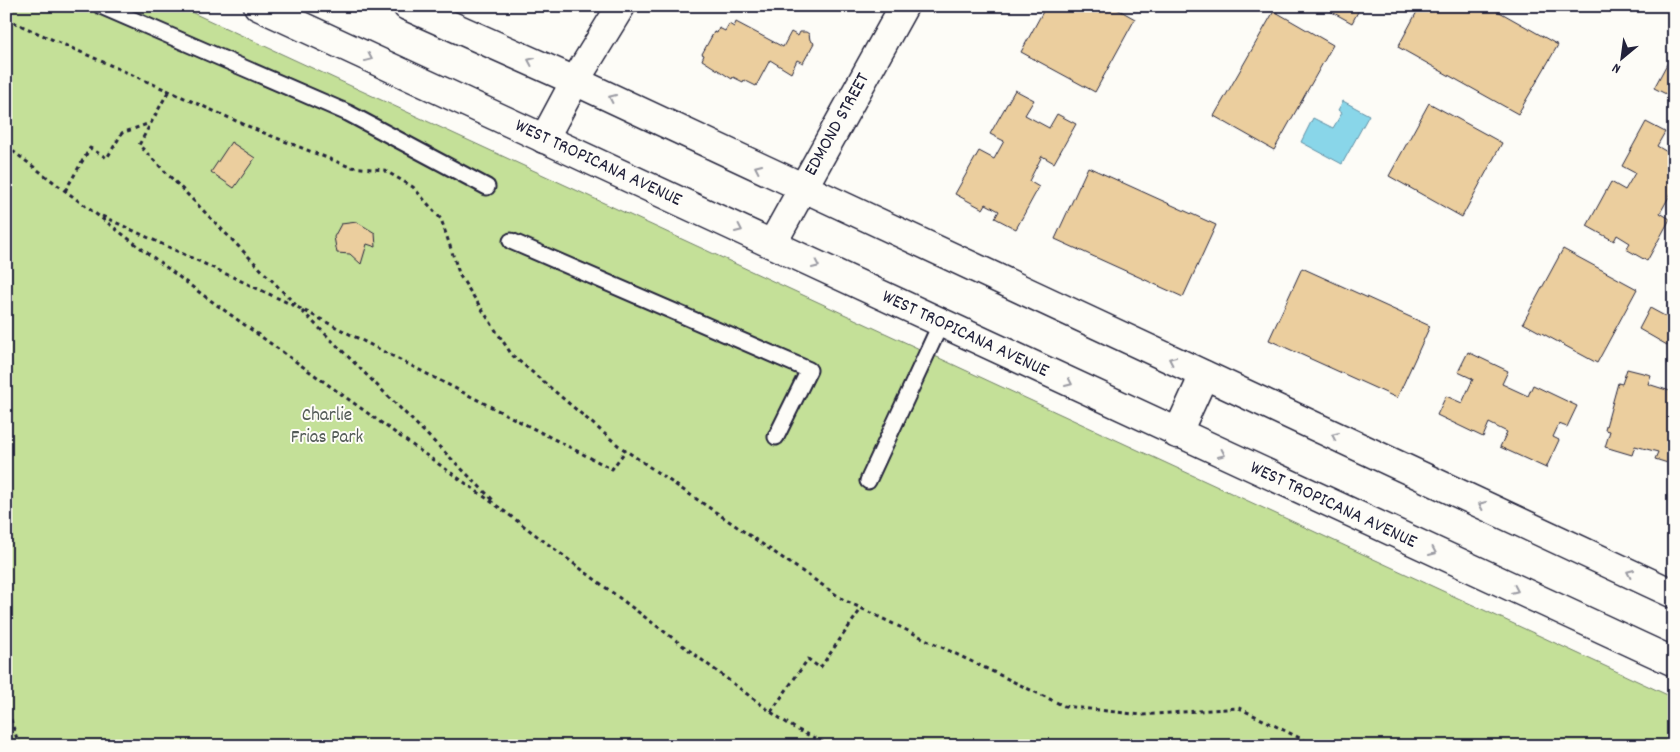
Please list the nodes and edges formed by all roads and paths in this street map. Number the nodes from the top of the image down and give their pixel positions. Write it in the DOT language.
graph roads {
  1 [pos="101,6"];
  2 [pos="258,6"];
  3 [pos="407,6"];
  4 [pos="621,6"];
  5 [pos="904,6"];
  6 [pos="6,19"];
  7 [pos="576,81"];
  8 [pos="168,92"];
  9 [pos="151,123"];
  10 [pos="544,139"];
  11 [pos="6,146"];
  12 [pos="487,187"];
  13 [pos="802,188"];
  14 [pos="65,190"];
  15 [pos="94,213"];
  16 [pos="510,241"];
  17 [pos="772,244"];
  18 [pos="298,308"];
  19 [pos="941,324"];
  20 [pos="1204,375"];
  21 [pos="1178,434"];
  22 [pos="776,437"];
  23 [pos="626,450"];
  24 [pos="868,481"];
  25 [pos="500,508"];
  26 [pos="1674,594"];
  27 [pos="861,609"];
  28 [pos="1671,652"];
  29 [pos="6,704"];
  30 [pos="770,712"];
  31 [pos="22,746"];
  32 [pos="831,746"];
  33 [pos="1316,746"];
  1 -- 12 [label="lane"];
  2 -- 10 [label="main road, WEST TROPICANA AVENUE, one-way"];
  7 -- 3 [label="main road, one-way"];
  4 -- 7 [label="main road"];
  5 -- 13 [label="main road, EDMOND STREET"];
  6 -- 8 [label="path"];
  7 -- 10 [label="main road"];
  13 -- 7 [label="main road, one-way"];
  8 -- 9 [label="path"];
  8 -- 23 [label="path"];
  9 -- 14 [label="path"];
  9 -- 18 [label="path"];
  10 -- 17 [label="main road, WEST TROPICANA AVENUE, one-way"];
  11 -- 14 [label="path"];
  13 -- 17 [label="main road, EDMOND STREET"];
  20 -- 13 [label="main road, one-way"];
  14 -- 15 [label="path"];
  15 -- 18 [label="path"];
  15 -- 25 [label="path"];
  16 -- 22 [label="lane"];
  17 -- 19 [label="main road, WEST TROPICANA AVENUE, one-way"];
  18 -- 23 [label="path"];
  18 -- 25 [label="path"];
  19 -- 21 [label="main road, WEST TROPICANA AVENUE, one-way"];
  19 -- 24 [label="lane"];
  20 -- 21 [label="main road"];
  26 -- 20 [label="main road, one-way"];
  21 -- 28 [label="main road, WEST TROPICANA AVENUE, one-way"];
  23 -- 27 [label="path"];
  25 -- 30 [label="path"];
  27 -- 30 [label="path"];
  27 -- 33 [label="path"];
  29 -- 31 [label="path"];
  30 -- 32 [label="path"];
}
